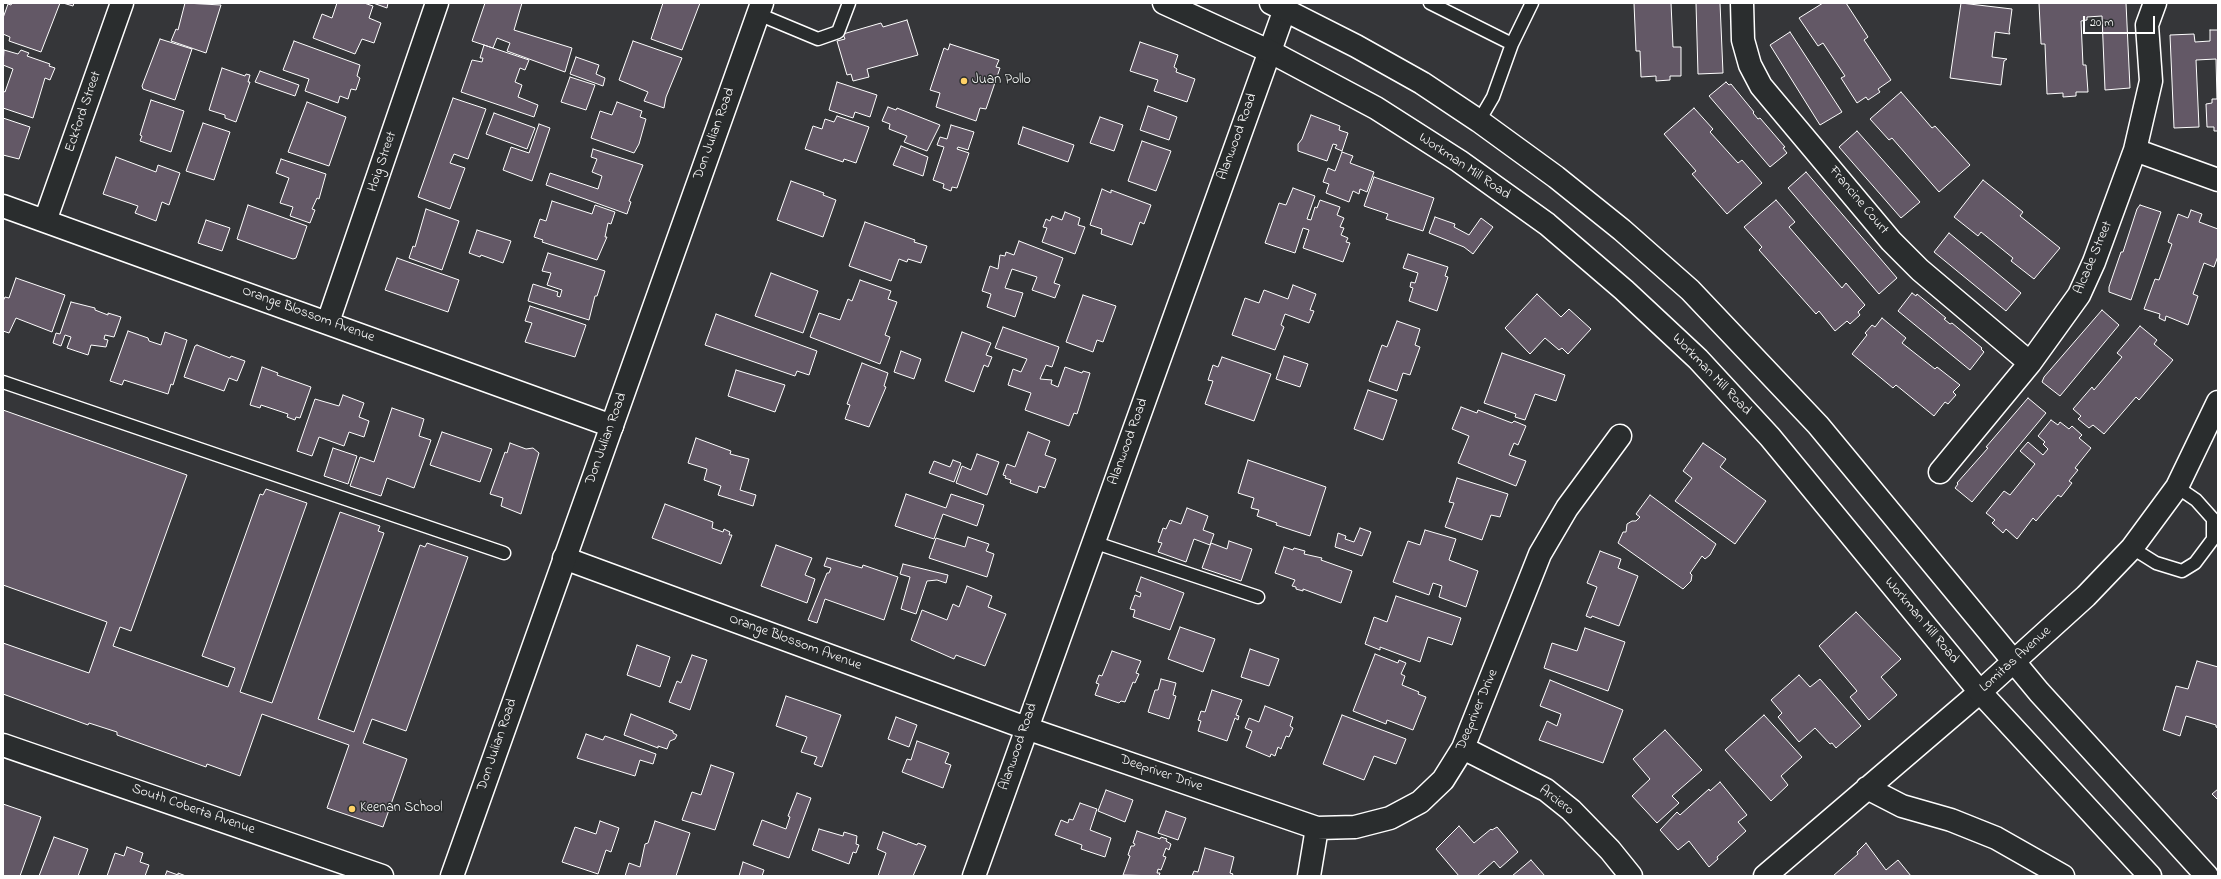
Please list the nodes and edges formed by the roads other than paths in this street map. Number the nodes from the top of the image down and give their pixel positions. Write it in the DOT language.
graph roads {
  1 [pos="122,3"];
  2 [pos="437,3"];
  3 [pos="849,3"];
  4 [pos="1164,3"];
  5 [pos="1430,3"];
  6 [pos="1532,3"];
  7 [pos="1742,3"];
  8 [pos="2155,3"];
  9 [pos="1281,5"];
  10 [pos="760,8"];
  11 [pos="1512,44"];
  12 [pos="1269,51"];
  13 [pos="1479,121"];
  14 [pos="2135,150"];
  15 [pos="2218,180"];
  16 [pos="3,206"];
  17 [pos="45,221"];
  18 [pos="328,322"];
  19 [pos="2030,363"];
  20 [pos="3,382"];
  21 [pos="2218,402"];
  22 [pos="612,426"];
  23 [pos="1620,436"];
  24 [pos="1940,472"];
  25 [pos="2177,486"];
  26 [pos="1093,542"];
  27 [pos="2132,548"];
  28 [pos="504,553"];
  29 [pos="564,558"];
  30 [pos="1258,597"];
  31 [pos="2014,662"];
  32 [pos="1980,692"];
  33 [pos="1026,728"];
  34 [pos="3,745"];
  35 [pos="1463,748"];
  36 [pos="1867,788"];
  37 [pos="1317,828"];
  38 [pos="382,876"];
  39 [pos="452,876"];
  40 [pos="974,876"];
  41 [pos="1309,876"];
  42 [pos="1631,876"];
  43 [pos="1765,876"];
  44 [pos="2063,876"];
  45 [pos="2150,876"];
  46 [pos="2207,876"];
  1 -- 17 [label="street, Eckford Street"];
  2 -- 18 [label="street, Hoig Street"];
  3 -- 10 [label="lane"];
  4 -- 12 [label="street, Workman Mill Road"];
  5 -- 11 [label="lane"];
  6 -- 11 [label="lane"];
  7 -- 19 [label="street, Francine Court"];
  8 -- 14 [label="street, Alcade Street"];
  9 -- 12 [label="street, Alanwood Road"];
  9 -- 13 [label="street"];
  10 -- 22 [label="street, Don Julian Road"];
  11 -- 13 [label="lane"];
  12 -- 26 [label="street, Alanwood Road"];
  12 -- 32 [label="street, Workman Mill Road"];
  13 -- 31 [label="street"];
  14 -- 15 [label="street"];
  14 -- 19 [label="street, Alcade Street"];
  16 -- 17 [label="street, Orange Blossom Avenue"];
  17 -- 18 [label="street, Orange Blossom Avenue"];
  18 -- 22 [label="street, Orange Blossom Avenue"];
  19 -- 24 [label="street, Alcade Street"];
  20 -- 28 [label="lane"];
  21 -- 25 [label="street, Lomitas Avenue"];
  22 -- 29 [label="street, Don Julian Road"];
  23 -- 35 [label="street, Deepriver Drive"];
  25 -- 27 [label="street, Lomitas Avenue"];
  25 -- 27 [label="lane"];
  26 -- 30 [label="lane"];
  26 -- 33 [label="street, Alanwood Road"];
  27 -- 31 [label="street, Lomitas Avenue"];
  29 -- 33 [label="street, Orange Blossom Avenue"];
  29 -- 39 [label="street, Don Julian Road"];
  31 -- 32 [label="street, Lomitas Avenue"];
  31 -- 46 [label="street"];
  32 -- 36 [label="street, Lomitas Avenue"];
  32 -- 45 [label="street, Workman Mill Road"];
  33 -- 37 [label="street, Deepriver Drive"];
  33 -- 40 [label="street, Alanwood Road"];
  34 -- 38 [label="street, South Coberta Avenue"];
  35 -- 37 [label="street, Deepriver Drive"];
  35 -- 42 [label="street, Arciero"];
  36 -- 43 [label="street, Lomitas Avenue"];
  36 -- 44 [label="street"];
  37 -- 41 [label="street"];
}
